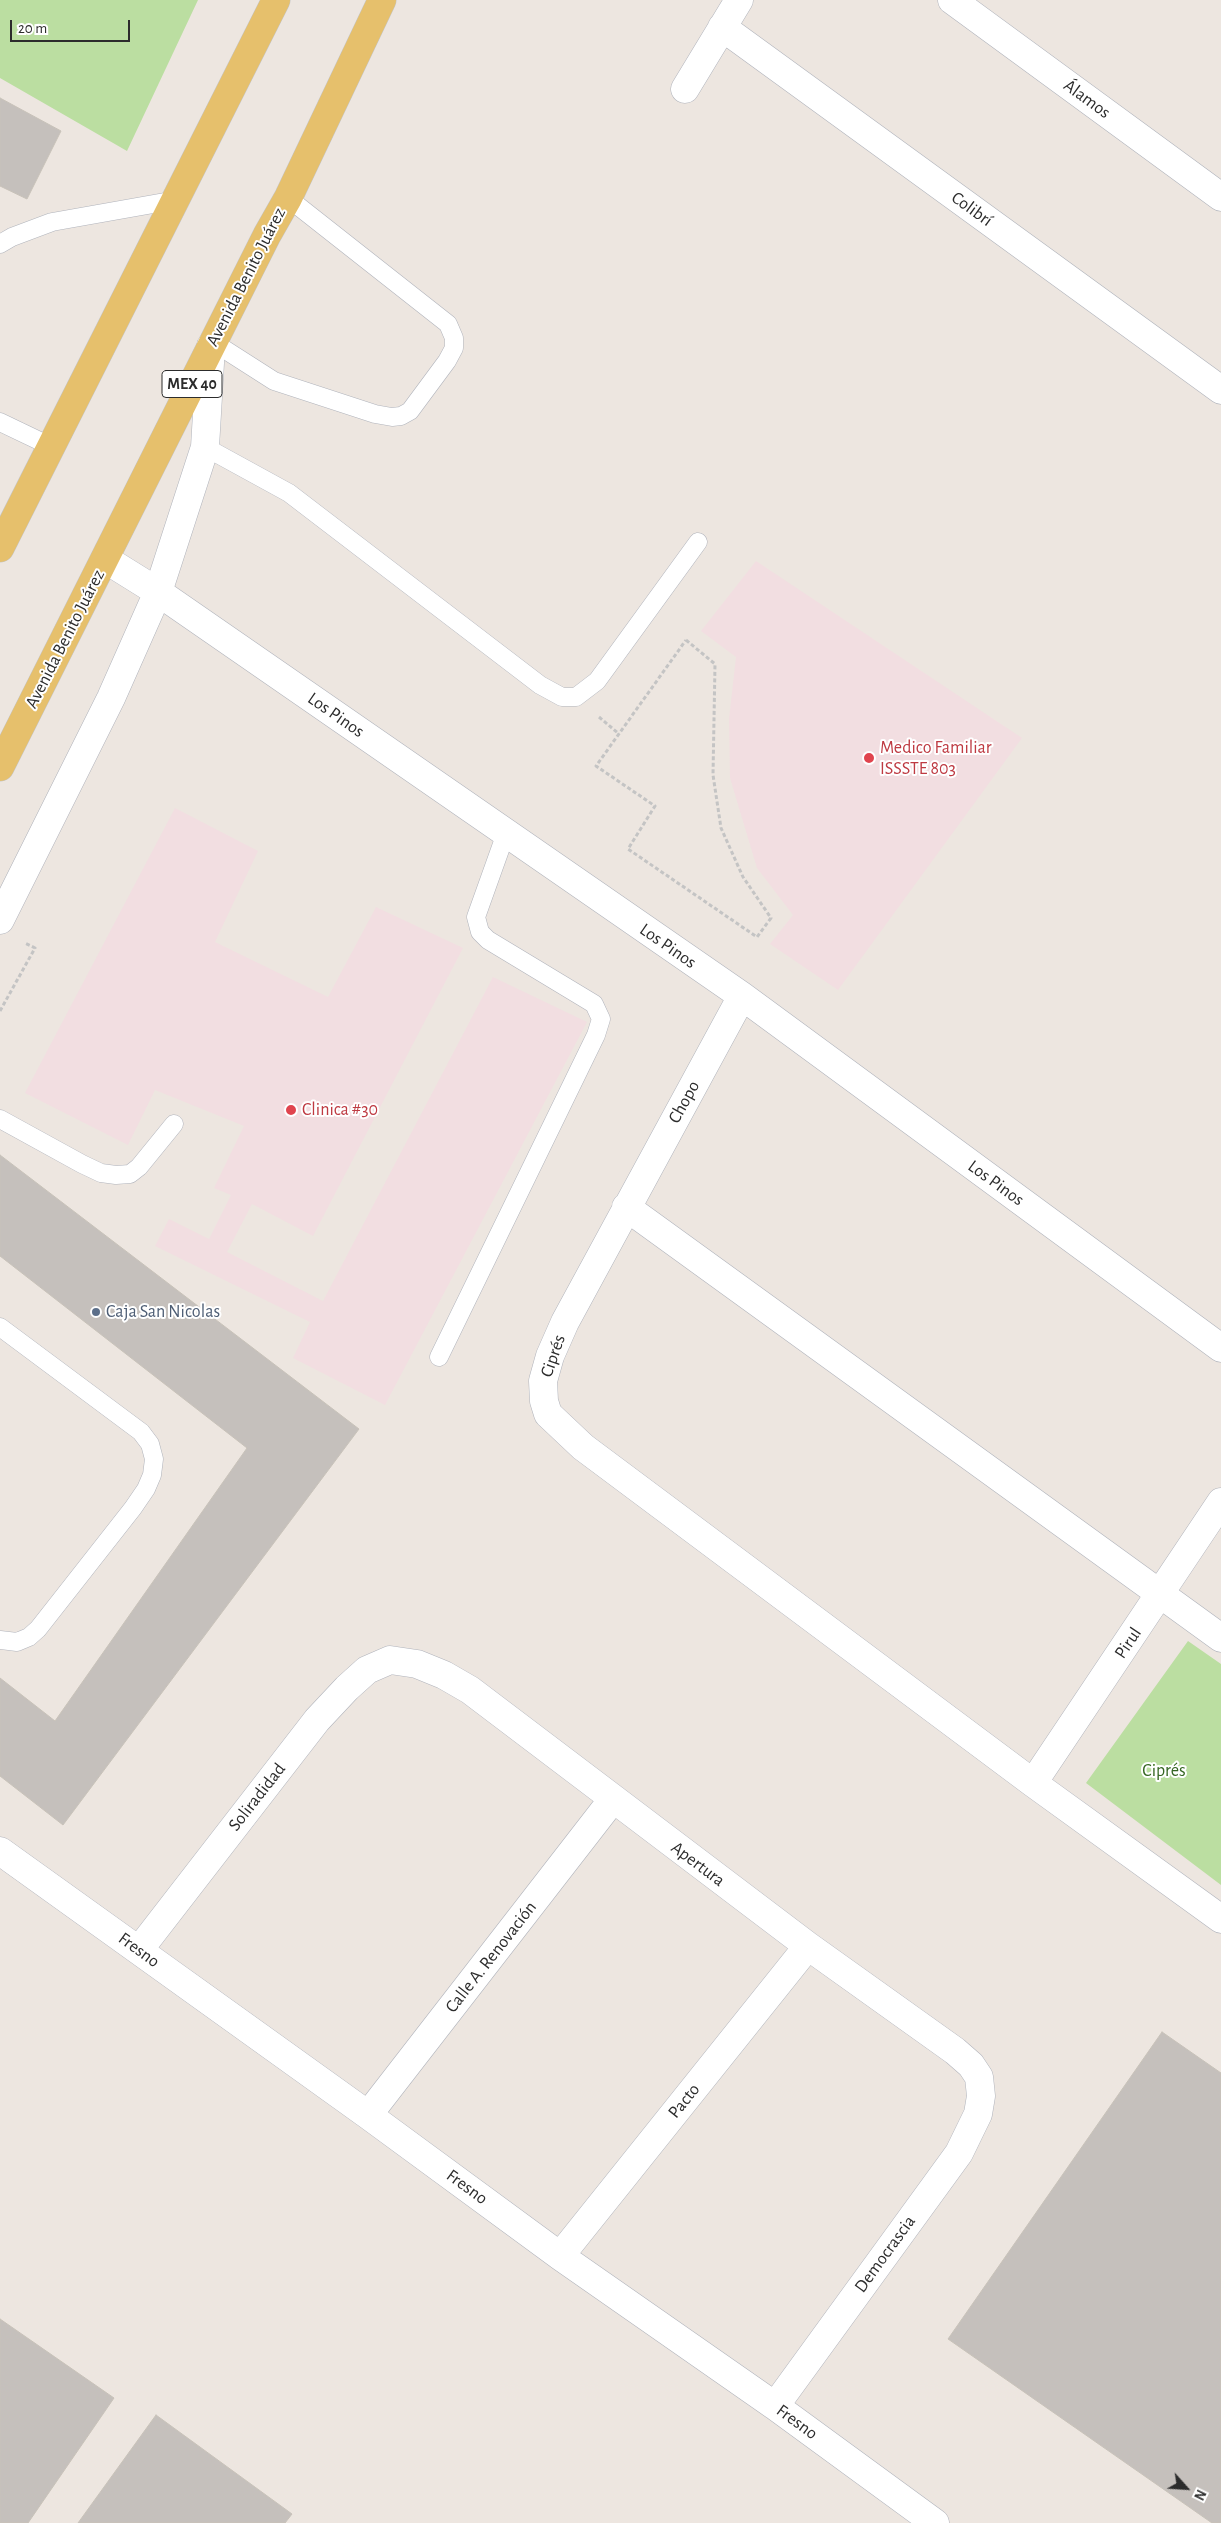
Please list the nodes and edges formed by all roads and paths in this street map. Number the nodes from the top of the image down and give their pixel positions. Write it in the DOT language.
graph roads {
  1 [pos="276,0"];
  2 [pos="382,0"];
  3 [pos="739,0"];
  4 [pos="952,0"];
  5 [pos="722,27"];
  6 [pos="685,89"];
  7 [pos="1221,197"];
  8 [pos="288,198"];
  9 [pos="176,200"];
  10 [pos="0,244"];
  11 [pos="212,344"];
  12 [pos="1221,390"];
  13 [pos="0,422"];
  14 [pos="50,446"];
  15 [pos="205,447"];
  16 [pos="698,542"];
  17 [pos="0,548"];
  18 [pos="105,559"];
  19 [pos="158,592"];
  20 [pos="715,664"];
  21 [pos="0,768"];
  22 [pos="506,833"];
  23 [pos="0,920"];
  24 [pos="35,948"];
  25 [pos="742,996"];
  26 [pos="0,1011"];
  27 [pos="0,1119"];
  28 [pos="174,1124"];
  29 [pos="626,1207"];
  30 [pos="0,1328"];
  31 [pos="1221,1348"];
  32 [pos="439,1357"];
  33 [pos="1221,1502"];
  34 [pos="1160,1596"];
  35 [pos="1221,1638"];
  36 [pos="0,1640"];
  37 [pos="390,1660"];
  38 [pos="1033,1783"];
  39 [pos="613,1799"];
  40 [pos="0,1851"];
  41 [pos="1221,1919"];
  42 [pos="808,1946"];
  43 [pos="139,1950"];
  44 [pos="981,2096"];
  45 [pos="368,2115"];
  46 [pos="560,2256"];
  47 [pos="775,2406"];
  48 [pos="935,2523"];
  1 -- 9 [label="main road"];
  2 -- 8 [label="main road, Avenida Benito Juárez / MEX 40"];
  3 -- 5 [label="street"];
  4 -- 7 [label="street, Álamos"];
  5 -- 6 [label="street"];
  5 -- 12 [label="street, Colibrí"];
  8 -- 11 [label="main road, Avenida Benito Juárez / MEX 40"];
  8 -- 11 [label="lane"];
  9 -- 10 [label="lane"];
  9 -- 14 [label="main road"];
  11 -- 15 [label="street"];
  11 -- 18 [label="main road, Avenida Benito Juárez / MEX 40"];
  13 -- 14 [label="lane"];
  14 -- 17 [label="main road"];
  15 -- 16 [label="lane"];
  15 -- 19 [label="street"];
  18 -- 19 [label="street, Los Pinos"];
  18 -- 21 [label="main road, Avenida Benito Juárez / MEX 40"];
  19 -- 22 [label="street, Los Pinos"];
  19 -- 23 [label="street"];
  20 -- 20 [label="path"];
  22 -- 25 [label="street, Los Pinos"];
  22 -- 32 [label="lane"];
  24 -- 26 [label="path"];
  25 -- 29 [label="street, Chopo"];
  25 -- 31 [label="street, Los Pinos"];
  27 -- 28 [label="lane"];
  29 -- 34 [label="street"];
  29 -- 38 [label="street, Ciprés"];
  30 -- 36 [label="lane"];
  33 -- 34 [label="street, Pirul"];
  34 -- 35 [label="street"];
  34 -- 38 [label="street, Pirul"];
  37 -- 39 [label="street, Apertura"];
  37 -- 43 [label="street, Soliradidad"];
  38 -- 41 [label="street, Ciprés"];
  39 -- 42 [label="street, Apertura"];
  39 -- 45 [label="street, Calle A. Renovación"];
  40 -- 43 [label="street, Fresno"];
  42 -- 44 [label="street, Apertura"];
  42 -- 46 [label="street, Pacto"];
  43 -- 45 [label="street, Fresno"];
  44 -- 47 [label="street, Democrascia"];
  45 -- 46 [label="street, Fresno"];
  46 -- 47 [label="street, Fresno"];
  47 -- 48 [label="street, Fresno"];
}
